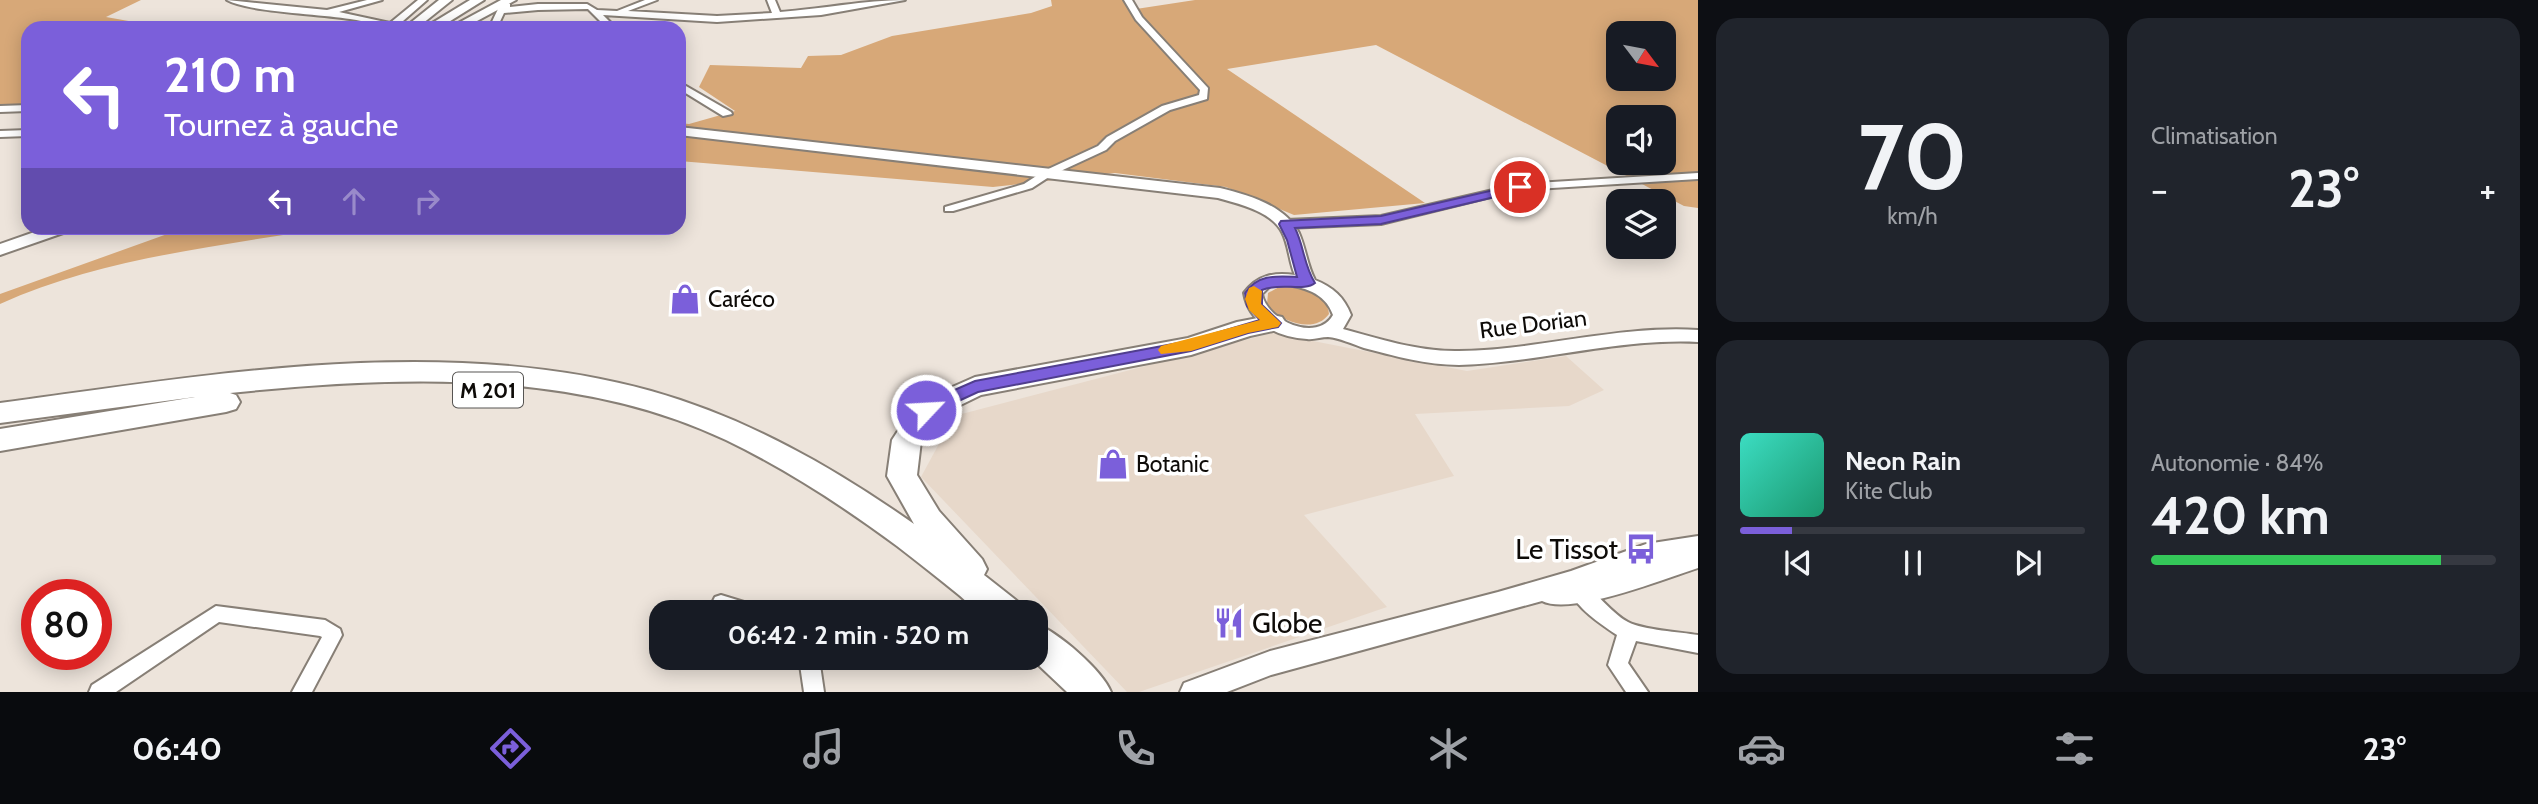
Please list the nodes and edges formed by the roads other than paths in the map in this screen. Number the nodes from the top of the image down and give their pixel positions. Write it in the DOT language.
graph roads {
  1 [pos="231,0"];
  2 [pos="378,0"];
  3 [pos="423,0"];
  4 [pos="446,0"];
  5 [pos="478,0"];
  6 [pos="491,0"];
  7 [pos="511,0"];
  8 [pos="653,0"];
  9 [pos="771,0"];
  10 [pos="829,0"];
  11 [pos="901,0"];
  12 [pos="1128,0"];
  13 [pos="585,6"];
  14 [pos="500,11"];
  15 [pos="615,13"];
  16 [pos="800,13"];
  17 [pos="322,14"];
  18 [pos="776,14"];
  19 [pos="378,21"];
  20 [pos="398,21"];
  21 [pos="419,21"];
  22 [pos="442,21"];
  23 [pos="455,21"];
  24 [pos="469,21"];
  25 [pos="496,21"];
  26 [pos="603,21"];
  27 [pos="686,89"];
  28 [pos="21,108"];
  29 [pos="0,109"];
  30 [pos="727,114"];
  31 [pos="686,132"];
  32 [pos="21,133"];
  33 [pos="0,134"];
  34 [pos="1048,173"];
  35 [pos="1698,176"];
  36 [pos="949,209"];
  37 [pos="1286,224"];
  38 [pos="21,234"];
  39 [pos="41,235"];
  40 [pos="0,241"];
  41 [pos="0,250"];
  42 [pos="1295,251"];
  43 [pos="1281,279"];
  44 [pos="1307,283"];
  45 [pos="1273,323"];
  46 [pos="1334,326"];
  47 [pos="1698,336"];
  48 [pos="258,389"];
  49 [pos="0,397"];
  50 [pos="0,413"];
  51 [pos="0,429"];
  52 [pos="0,440"];
  53 [pos="1698,546"];
  54 [pos="1698,558"];
  55 [pos="1576,587"];
  56 [pos="963,600"];
  57 [pos="990,600"];
  58 [pos="996,600"];
  59 [pos="1626,631"];
  60 [pos="1698,644"];
  61 [pos="1048,651"];
  62 [pos="811,670"];
  63 [pos="1046,670"];
  64 [pos="99,692"];
  65 [pos="302,692"];
  66 [pos="814,692"];
  67 [pos="1072,692"];
  68 [pos="1093,692"];
  69 [pos="1194,692"];
  70 [pos="1638,692"];
  1 -- 17 [label="street"];
  2 -- 17 [label="street"];
  3 -- 20 [label="street"];
  4 -- 21 [label="main road"];
  5 -- 22 [label="main road"];
  6 -- 23 [label="main road"];
  7 -- 14 [label="street"];
  7 -- 24 [label="main road"];
  8 -- 15 [label="street"];
  9 -- 18 [label="street"];
  10 -- 16 [label="street"];
  11 -- 16 [label="street"];
  12 -- 34 [label="street"];
  13 -- 14 [label="street"];
  13 -- 15 [label="street"];
  13 -- 26 [label="street"];
  14 -- 25 [label="street"];
  15 -- 18 [label="street"];
  16 -- 18 [label="street"];
  17 -- 19 [label="street"];
  27 -- 30 [label="street"];
  28 -- 29 [label="street"];
  31 -- 34 [label="main road"];
  32 -- 33 [label="street"];
  34 -- 36 [label="street"];
  34 -- 37 [label="main road"];
  35 -- 37 [label="street"];
  37 -- 42 [label="main road"];
  38 -- 40 [label="main road"];
  39 -- 41 [label="main road"];
  42 -- 43 [label="main road"];
  42 -- 44 [label="main road"];
  43 -- 44 [label="main road"];
  43 -- 45 [label="main road"];
  44 -- 46 [label="main road"];
  45 -- 46 [label="main road, Rue Dorian"];
  45 -- 58 [label="highway"];
  46 -- 47 [label="main road, Rue Dorian"];
  48 -- 49 [label="highway"];
  48 -- 50 [label="highway, M 201"];
  48 -- 51 [label="highway, M 201"];
  48 -- 52 [label="highway"];
  48 -- 56 [label="highway, M 201"];
  48 -- 57 [label="highway, M 201"];
  53 -- 55 [label="main road"];
  54 -- 55 [label="main road"];
  55 -- 59 [label="street"];
  55 -- 69 [label="main road"];
  59 -- 60 [label="street"];
  59 -- 70 [label="street"];
  61 -- 68 [label="highway"];
  62 -- 66 [label="street"];
  63 -- 67 [label="highway"];
  64 -- 65 [label="street"];
}
